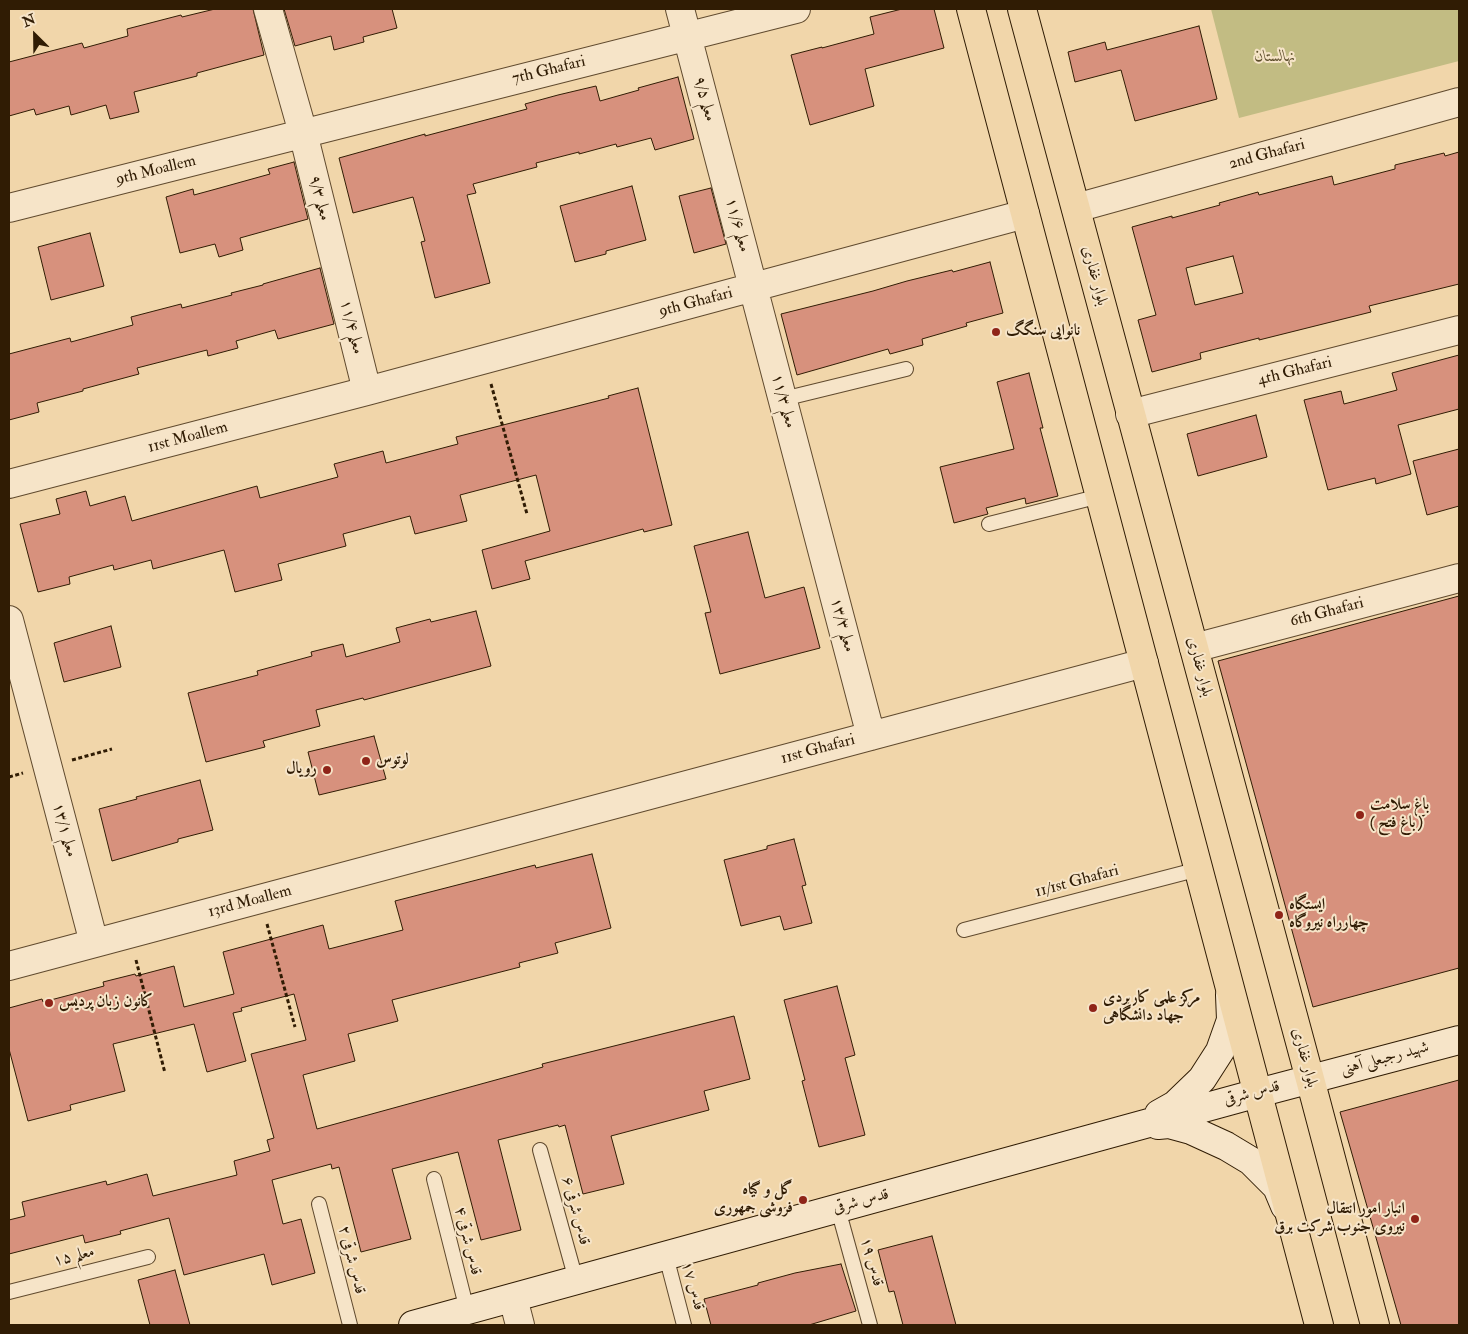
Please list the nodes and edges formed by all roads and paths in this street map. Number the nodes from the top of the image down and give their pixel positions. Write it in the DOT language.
graph roads {
  1 [pos="268,9"];
  2 [pos="680,9"];
  3 [pos="796,9"];
  4 [pos="971,9"];
  5 [pos="1022,9"];
  6 [pos="687,35"];
  7 [pos="1459,102"];
  8 [pos="302,133"];
  9 [pos="721,163"];
  10 [pos="9,208"];
  11 [pos="1076,208"];
  12 [pos="1025,214"];
  13 [pos="335,262"];
  14 [pos="753,287"];
  15 [pos="1459,330"];
  16 [pos="484,360"];
  17 [pos="906,369"];
  18 [pos="367,391"];
  19 [pos="783,399"];
  20 [pos="1130,414"];
  21 [pos="9,484"];
  22 [pos="1100,496"];
  23 [pos="527,514"];
  24 [pos="813,514"];
  25 [pos="989,524"];
  26 [pos="1459,578"];
  27 [pos="9,620"];
  28 [pos="1194,648"];
  29 [pos="1144,663"];
  30 [pos="871,736"];
  31 [pos="492,837"];
  32 [pos="1198,868"];
  33 [pos="261,899"];
  34 [pos="964,930"];
  35 [pos="129,934"];
  36 [pos="94,943"];
  37 [pos="9,966"];
  38 [pos="1229,984"];
  39 [pos="294,1028"];
  40 [pos="1459,1040"];
  41 [pos="165,1073"];
  42 [pos="1310,1079"];
  43 [pos="1258,1093"];
  44 [pos="1134,1127"];
  45 [pos="540,1150"];
  46 [pos="434,1179"];
  47 [pos="319,1204"];
  48 [pos="838,1209"];
  49 [pos="1293,1225"];
  50 [pos="666,1256"];
  51 [pos="148,1257"];
  52 [pos="576,1280"];
  53 [pos="9,1292"];
  54 [pos="513,1298"];
  55 [pos="467,1310"];
  56 [pos="350,1325"];
  57 [pos="413,1325"];
  58 [pos="520,1325"];
  59 [pos="684,1325"];
  60 [pos="870,1325"];
  61 [pos="1320,1325"];
  62 [pos="1375,1325"];
  1 -- 8 [label="street, معلم ۹/۳"];
  2 -- 6 [label="street, معلم ۹/۵"];
  3 -- 6 [label="street, 7th Ghafari"];
  4 -- 12 [label="main road"];
  5 -- 11 [label="main road, بلوار غفاری"];
  6 -- 8 [label="street, 7th Ghafari"];
  6 -- 9 [label="street, معلم ۹/۵"];
  7 -- 11 [label="street, 2nd Ghafari"];
  8 -- 10 [label="street, 9th Moallem"];
  8 -- 13 [label="street, معلم ۹/۳"];
  9 -- 14 [label="street, معلم ۱۱/۶"];
  11 -- 20 [label="main road, بلوار غفاری"];
  12 -- 14 [label="street, 9th Ghafari"];
  12 -- 22 [label="main road"];
  13 -- 18 [label="street, معلم ۱۱/۴"];
  14 -- 16 [label="street, 9th Ghafari"];
  14 -- 19 [label="street, معلم ۱۱/۳"];
  15 -- 20 [label="street, 4th Ghafari"];
  16 -- 18 [label="street, 9th Ghafari"];
  16 -- 23 [label="path"];
  17 -- 19 [label="lane"];
  18 -- 21 [label="street, 11st Moallem"];
  19 -- 24 [label="street, معلم ۱۱/۳"];
  20 -- 28 [label="main road, بلوار غفاری"];
  22 -- 25 [label="lane"];
  22 -- 29 [label="main road"];
  24 -- 30 [label="street, معلم ۱۳/۳"];
  26 -- 28 [label="street, 6th Ghafari"];
  27 -- 36 [label="street, معلم ۱۳/۱"];
  28 -- 42 [label="main road, بلوار غفاری"];
  29 -- 30 [label="street, 11st Ghafari"];
  29 -- 32 [label="main road"];
  30 -- 31 [label="street, 11st Ghafari"];
  31 -- 33 [label="street, 13rd Moallem"];
  32 -- 34 [label="lane, 11/1st Ghafari"];
  32 -- 38 [label="main road"];
  33 -- 35 [label="street, 13rd Moallem"];
  33 -- 39 [label="path"];
  35 -- 36 [label="street, 13rd Moallem"];
  35 -- 41 [label="path"];
  36 -- 37 [label="street, 13rd Moallem"];
  38 -- 43 [label="main road"];
  38 -- 44 [label="street"];
  40 -- 42 [label="street, شهید رجبعلی آهنی"];
  42 -- 43 [label="street, قدس شرقی"];
  42 -- 62 [label="main road, بلوار غفاری"];
  43 -- 44 [label="street, قدس شرقی"];
  43 -- 49 [label="main road"];
  44 -- 48 [label="street, قدس شرقی"];
  44 -- 49 [label="street"];
  45 -- 52 [label="lane, قدس شرقی ۶"];
  46 -- 55 [label="lane, قدس شرقی ۴"];
  47 -- 56 [label="lane, قدس شرقی ۲"];
  48 -- 50 [label="street, قدس شرقی"];
  48 -- 60 [label="lane, قدس ۱۹"];
  49 -- 61 [label="main road"];
  50 -- 52 [label="street, قدس شرقی"];
  50 -- 59 [label="lane, قدس ۱۷"];
  51 -- 53 [label="lane, معلم ۱۵"];
  52 -- 54 [label="street, قدس شرقی"];
  54 -- 55 [label="street, قدس شرقی"];
  54 -- 58 [label="street"];
  55 -- 57 [label="street, قدس شرقی"];
}
